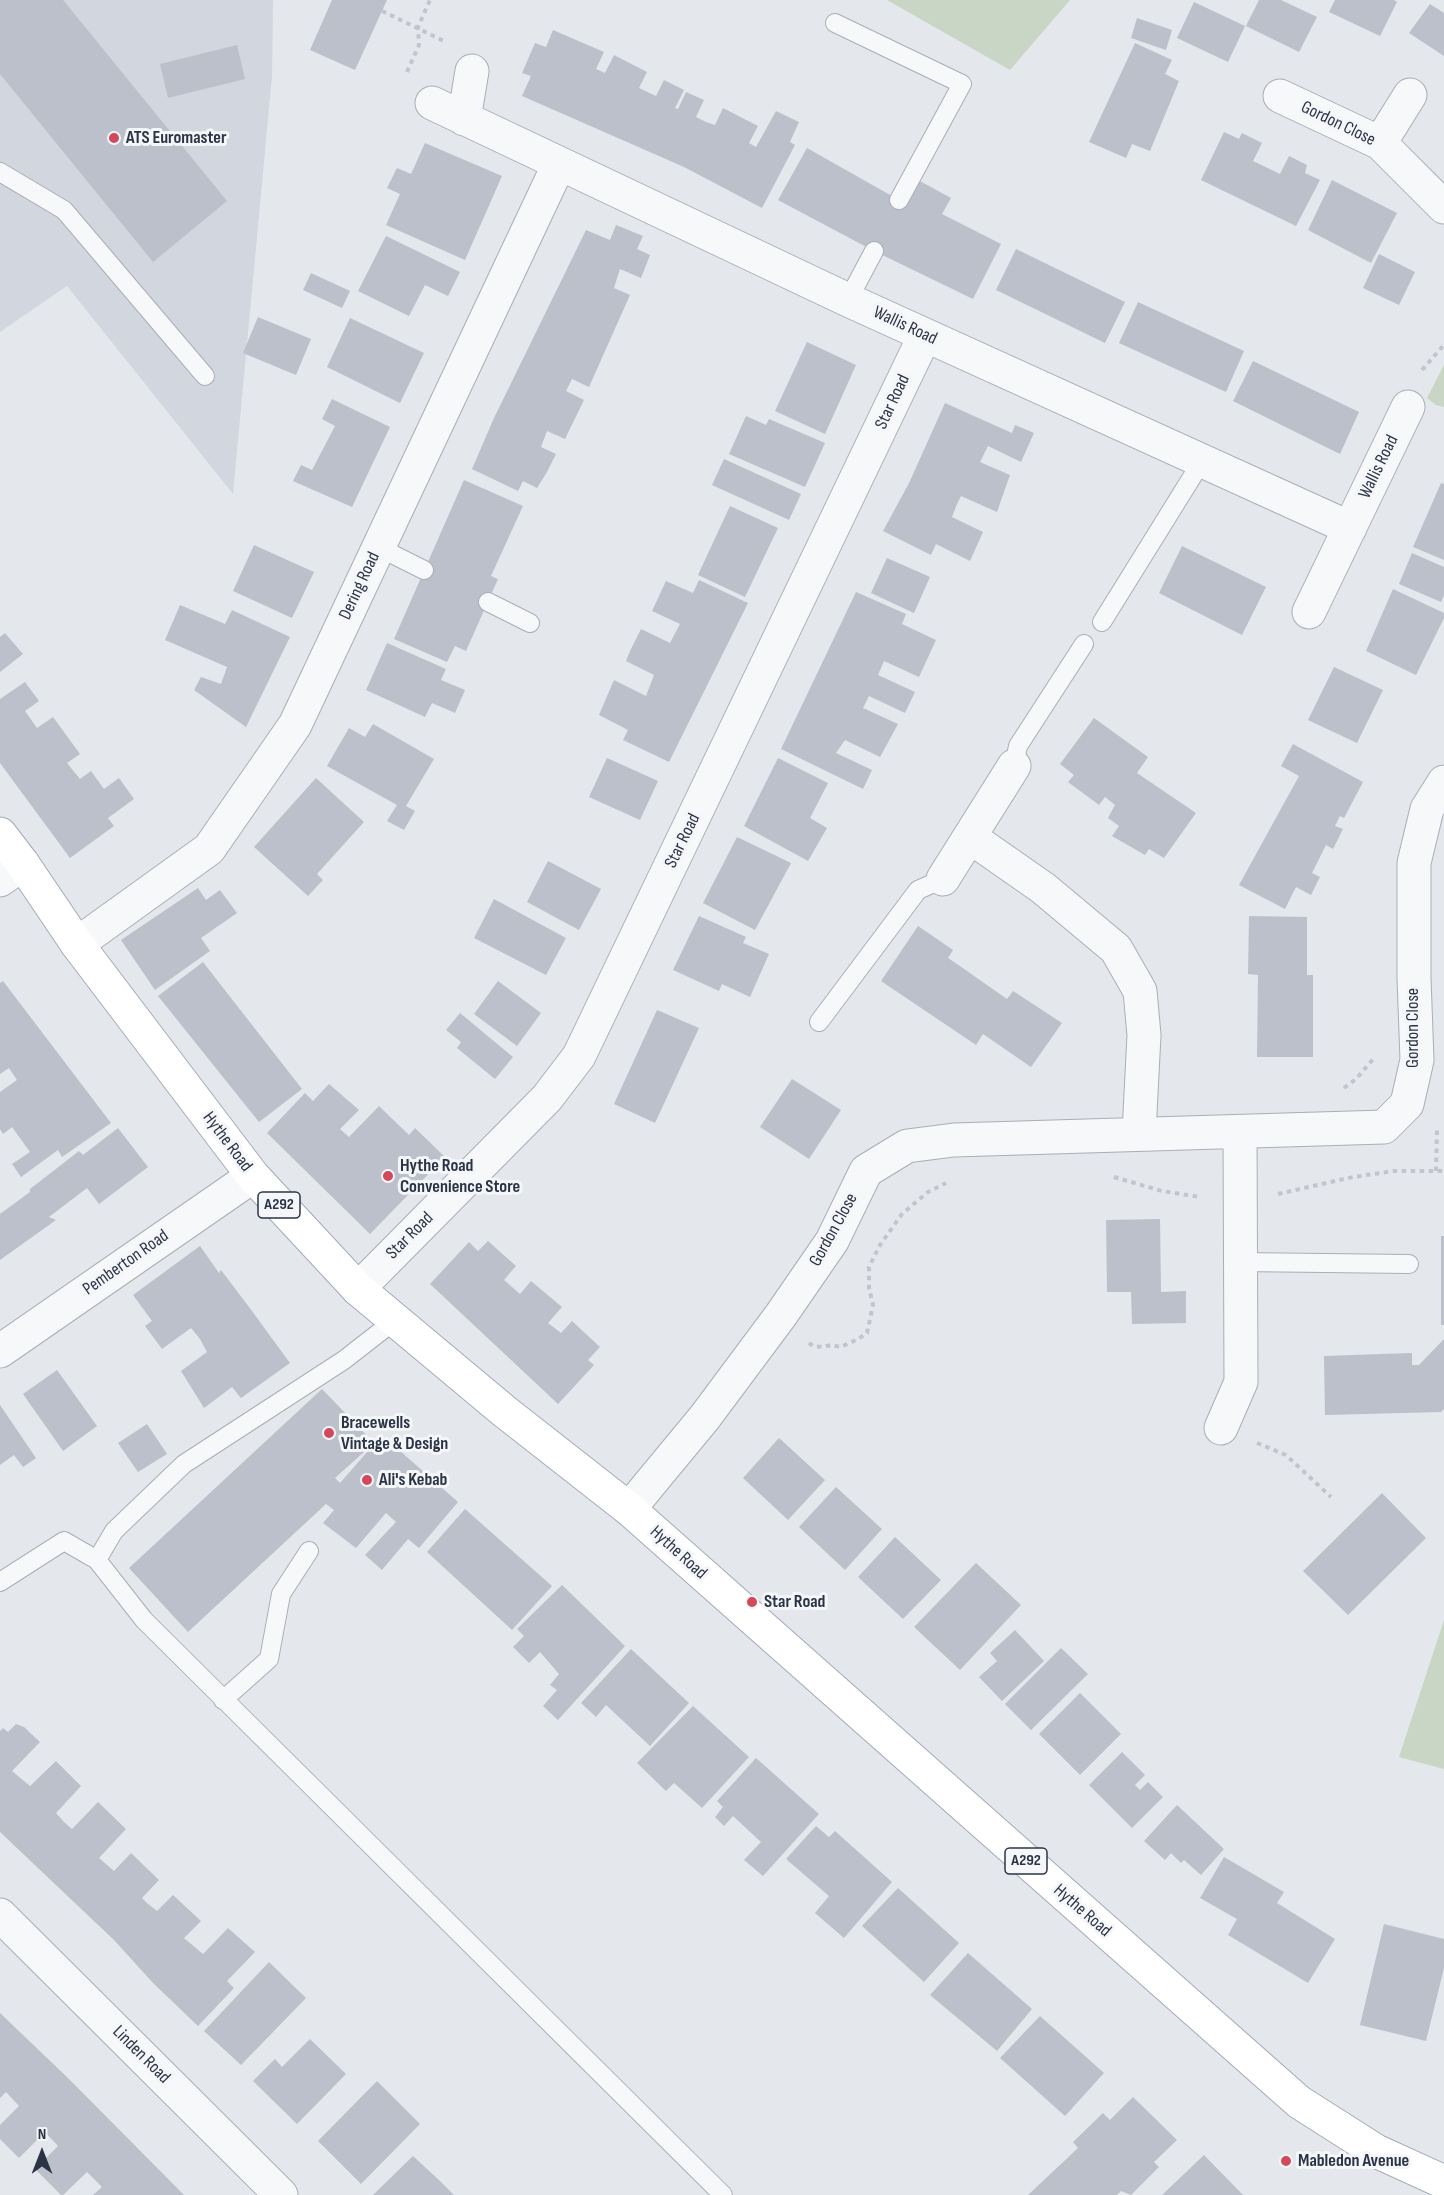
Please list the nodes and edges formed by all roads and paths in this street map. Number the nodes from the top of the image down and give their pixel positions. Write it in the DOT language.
graph roads {
  1 [pos="430,0"];
  2 [pos="382,11"];
  3 [pos="835,23"];
  4 [pos="418,27"];
  5 [pos="449,43"];
  6 [pos="472,71"];
  7 [pos="1410,95"];
  8 [pos="1280,96"];
  9 [pos="432,103"];
  10 [pos="464,118"];
  11 [pos="1380,142"];
  12 [pos="559,164"];
  13 [pos="0,172"];
  14 [pos="899,200"];
  15 [pos="1444,207"];
  16 [pos="874,251"];
  17 [pos="848,300"];
  18 [pos="924,335"];
  19 [pos="205,376"];
  20 [pos="1408,407"];
  21 [pos="1202,461"];
  22 [pos="1350,528"];
  23 [pos="378,547"];
  24 [pos="424,570"];
  25 [pos="488,602"];
  26 [pos="1309,612"];
  27 [pos="1102,622"];
  28 [pos="530,623"];
  29 [pos="1084,644"];
  30 [pos="1014,766"];
  31 [pos="1444,782"];
  32 [pos="0,834"];
  33 [pos="970,837"];
  34 [pos="12,872"];
  35 [pos="943,879"];
  36 [pos="77,944"];
  37 [pos="819,1022"];
  38 [pos="1379,1053"];
  39 [pos="1339,1092"];
  40 [pos="1240,1132"];
  41 [pos="1139,1133"];
  42 [pos="1444,1171"];
  43 [pos="253,1176"];
  44 [pos="1104,1177"];
  45 [pos="948,1182"];
  46 [pos="1239,1202"];
  47 [pos="1239,1262"];
  48 [pos="1409,1264"];
  49 [pos="358,1288"];
  50 [pos="781,1315"];
  51 [pos="394,1321"];
  52 [pos="0,1351"];
  53 [pos="1221,1428"];
  54 [pos="1331,1497"];
  55 [pos="629,1509"];
  56 [pos="309,1551"];
  57 [pos="97,1560"];
  58 [pos="0,1581"];
  59 [pos="223,1700"];
  60 [pos="0,1915"];
  61 [pos="1444,2182"];
  62 [pos="281,2195"];
  63 [pos="723,2195"];
  1 -- 4 [label="path"];
  2 -- 4 [label="path"];
  3 -- 14 [label="lane"];
  4 -- 5 [label="path"];
  6 -- 10 [label="street"];
  7 -- 11 [label="street"];
  8 -- 11 [label="street, Gordon Close"];
  9 -- 10 [label="street, Wallis Road"];
  10 -- 12 [label="street, Wallis Road"];
  11 -- 15 [label="street, Gordon Close"];
  12 -- 17 [label="street, Wallis Road"];
  12 -- 23 [label="street, Dering Road"];
  13 -- 19 [label="lane"];
  16 -- 17 [label="lane"];
  17 -- 18 [label="street, Wallis Road"];
  18 -- 21 [label="street, Wallis Road"];
  18 -- 49 [label="street, Star Road"];
  20 -- 22 [label="street, Wallis Road"];
  21 -- 22 [label="street, Wallis Road"];
  21 -- 27 [label="lane"];
  22 -- 26 [label="street, Wallis Road"];
  23 -- 24 [label="lane"];
  23 -- 36 [label="street, Dering Road"];
  25 -- 28 [label="lane"];
  29 -- 30 [label="lane"];
  30 -- 33 [label="street"];
  31 -- 40 [label="street, Gordon Close"];
  32 -- 34 [label="main road, Hythe Road / A292"];
  33 -- 35 [label="street"];
  33 -- 41 [label="street"];
  34 -- 36 [label="main road, Hythe Road / A292"];
  35 -- 37 [label="lane"];
  36 -- 43 [label="main road, Hythe Road / A292"];
  38 -- 39 [label="path"];
  40 -- 41 [label="street, Gordon Close"];
  40 -- 46 [label="street"];
  41 -- 50 [label="street, Gordon Close"];
  42 -- 46 [label="path"];
  43 -- 49 [label="main road, Hythe Road / A292"];
  43 -- 52 [label="street, Pemberton Road"];
  44 -- 46 [label="path"];
  45 -- 50 [label="path"];
  46 -- 47 [label="street"];
  47 -- 48 [label="lane"];
  47 -- 53 [label="street"];
  49 -- 51 [label="main road, Hythe Road / A292"];
  50 -- 55 [label="street, Gordon Close"];
  51 -- 55 [label="main road, Hythe Road / A292"];
  51 -- 57 [label="lane"];
  53 -- 54 [label="path"];
  55 -- 61 [label="main road, Hythe Road / A292"];
  56 -- 59 [label="lane"];
  57 -- 58 [label="lane"];
  57 -- 59 [label="lane"];
  59 -- 63 [label="lane"];
  60 -- 62 [label="street, Linden Road"];
}
